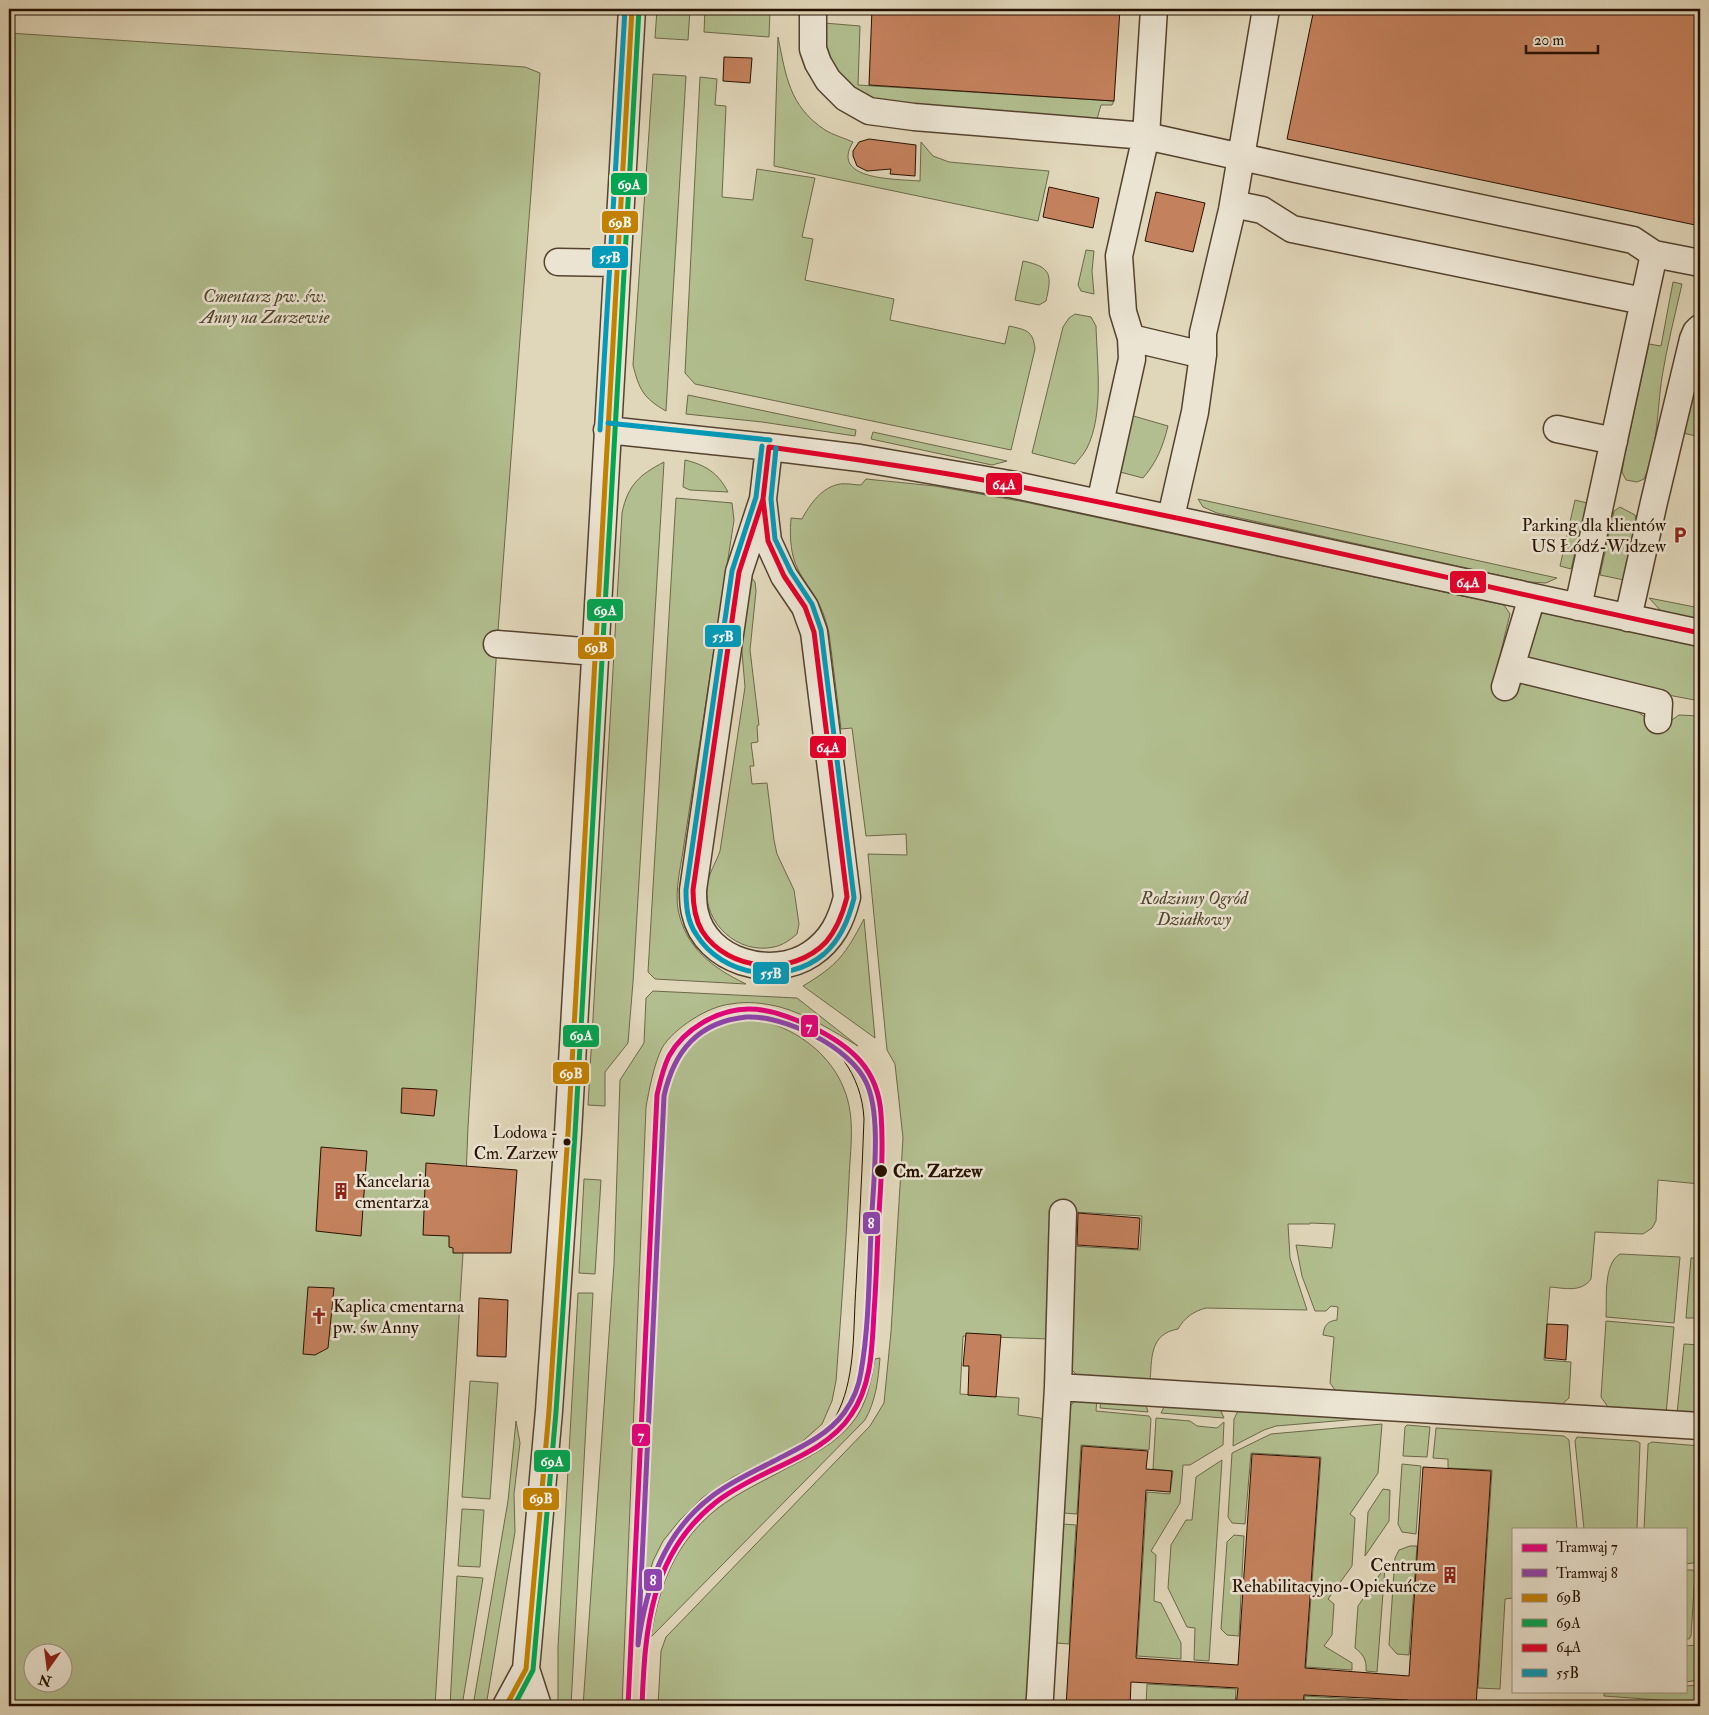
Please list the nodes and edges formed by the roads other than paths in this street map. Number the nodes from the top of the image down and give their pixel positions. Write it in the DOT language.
graph roads {
  1 [pos="632,9"];
  2 [pos="813,9"];
  3 [pos="1154,9"];
  4 [pos="1266,9"];
  5 [pos="1146,136"];
  6 [pos="1241,157"];
  7 [pos="1233,204"];
  8 [pos="1654,254"];
  9 [pos="558,262"];
  10 [pos="1700,263"];
  11 [pos="617,264"];
  12 [pos="1643,302"];
  13 [pos="1700,328"];
  14 [pos="1131,338"];
  15 [pos="1203,355"];
  16 [pos="1557,429"];
  17 [pos="607,430"];
  18 [pos="1614,441"];
  19 [pos="769,447"];
  20 [pos="764,499"];
  21 [pos="1100,502"];
  22 [pos="1171,517"];
  23 [pos="1532,597"];
  24 [pos="1578,607"];
  25 [pos="1628,618"];
  26 [pos="1700,633"];
  27 [pos="496,644"];
  28 [pos="594,652"];
  29 [pos="1658,720"];
  30 [pos="1063,1213"];
  31 [pos="1058,1387"];
  32 [pos="1700,1426"];
  33 [pos="526,1669"];
  34 [pos="506,1706"];
  35 [pos="538,1706"];
  36 [pos="1038,1706"];
  1 -- 11 [label="street"];
  2 -- 5 [label="street"];
  3 -- 5 [label="street"];
  4 -- 6 [label="street"];
  5 -- 6 [label="street"];
  5 -- 14 [label="street"];
  6 -- 7 [label="street"];
  6 -- 8 [label="street"];
  7 -- 12 [label="street"];
  7 -- 15 [label="street"];
  8 -- 10 [label="street"];
  8 -- 12 [label="street"];
  9 -- 11 [label="street"];
  11 -- 17 [label="street"];
  12 -- 18 [label="street"];
  13 -- 25 [label="street"];
  14 -- 15 [label="street"];
  14 -- 21 [label="street"];
  15 -- 22 [label="street"];
  16 -- 18 [label="street"];
  17 -- 19 [label="street"];
  17 -- 28 [label="street"];
  18 -- 24 [label="street"];
  19 -- 20 [label="street"];
  19 -- 21 [label="street"];
  20 -- 20 [label="street"];
  21 -- 22 [label="street"];
  22 -- 23 [label="street"];
  23 -- 24 [label="street"];
  23 -- 29 [label="street"];
  24 -- 25 [label="street"];
  25 -- 26 [label="street"];
  27 -- 28 [label="street"];
  28 -- 33 [label="street"];
  30 -- 31 [label="street"];
  31 -- 32 [label="street"];
  31 -- 36 [label="street"];
  33 -- 34 [label="street"];
  33 -- 35 [label="street"];
}
